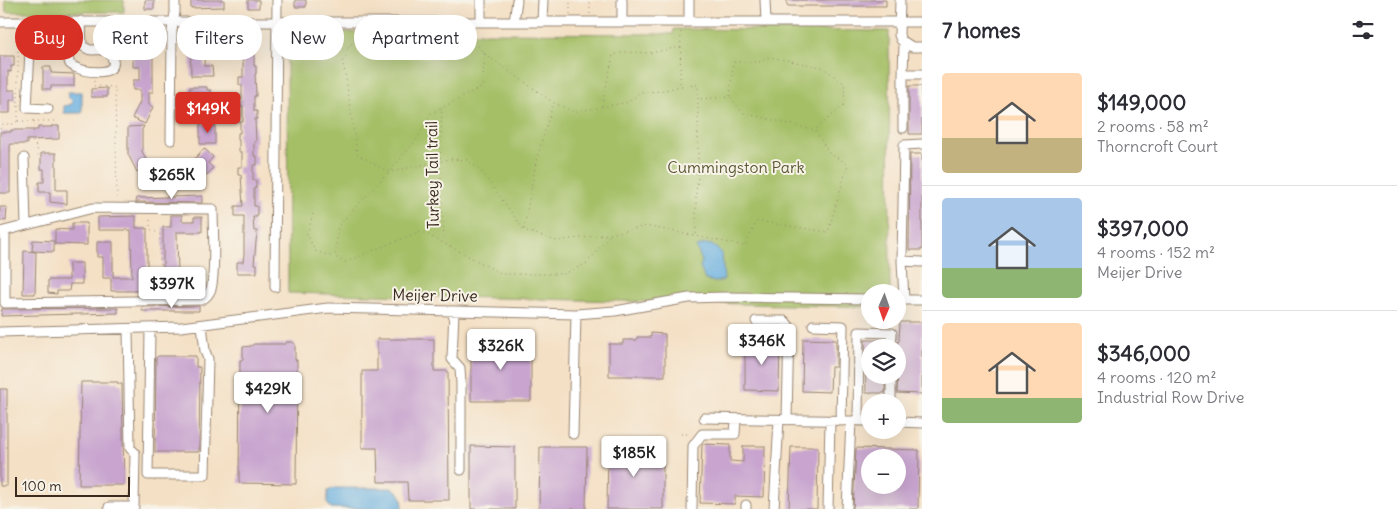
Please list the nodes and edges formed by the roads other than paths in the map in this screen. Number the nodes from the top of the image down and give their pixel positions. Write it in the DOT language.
graph roads {
  1 [pos="175,0"];
  2 [pos="277,0"];
  3 [pos="481,0"];
  4 [pos="517,0"];
  5 [pos="543,0"];
  6 [pos="622,0"];
  7 [pos="689,0"];
  8 [pos="765,0"];
  9 [pos="900,0"];
  10 [pos="276,15"];
  11 [pos="15,21"];
  12 [pos="83,21"];
  13 [pos="174,21"];
  14 [pos="766,21"];
  15 [pos="0,22"];
  16 [pos="272,22"];
  17 [pos="344,22"];
  18 [pos="481,22"];
  19 [pos="514,22"];
  20 [pos="542,22"];
  21 [pos="622,22"];
  22 [pos="689,22"];
  23 [pos="900,22"];
  24 [pos="922,22"];
  25 [pos="904,44"];
  26 [pos="83,46"];
  27 [pos="922,47"];
  28 [pos="29,60"];
  29 [pos="69,60"];
  30 [pos="276,60"];
  31 [pos="904,74"];
  32 [pos="922,74"];
  33 [pos="48,109"];
  34 [pos="903,128"];
  35 [pos="171,140"];
  36 [pos="922,144"];
  37 [pos="24,158"];
  38 [pos="26,225"];
  39 [pos="3,232"];
  40 [pos="902,261"];
  41 [pos="922,262"];
  42 [pos="901,284"];
  43 [pos="275,287"];
  44 [pos="861,299"];
  45 [pos="906,300"];
  46 [pos="922,300"];
  47 [pos="454,311"];
  48 [pos="576,314"];
  49 [pos="756,321"];
  50 [pos="202,325"];
  51 [pos="813,325"];
  52 [pos="150,328"];
  53 [pos="128,329"];
  54 [pos="0,332"];
  55 [pos="892,339"];
  56 [pos="704,418"];
  57 [pos="736,419"];
  58 [pos="783,420"];
  59 [pos="830,421"];
  60 [pos="850,421"];
  61 [pos="861,421"];
  62 [pos="906,422"];
  63 [pos="922,422"];
  64 [pos="574,434"];
  65 [pos="461,470"];
  66 [pos="109,507"];
  67 [pos="692,509"];
  68 [pos="774,509"];
  69 [pos="828,509"];
  70 [pos="847,509"];
  1 -- 13 [label="street"];
  2 -- 10 [label="street"];
  3 -- 18 [label="street"];
  4 -- 19 [label="street"];
  5 -- 20 [label="street"];
  6 -- 21 [label="street"];
  7 -- 22 [label="street"];
  8 -- 14 [label="street"];
  9 -- 23 [label="street"];
  11 -- 15 [label="street"];
  12 -- 13 [label="street"];
  13 -- 16 [label="street"];
  13 -- 35 [label="street"];
  14 -- 22 [label="street"];
  14 -- 23 [label="street"];
  17 -- 18 [label="street"];
  18 -- 19 [label="street"];
  19 -- 20 [label="street"];
  20 -- 21 [label="street"];
  21 -- 22 [label="street"];
  23 -- 24 [label="street"];
  23 -- 25 [label="street"];
  25 -- 27 [label="street"];
  25 -- 31 [label="street"];
  26 -- 29 [label="street"];
  28 -- 33 [label="street"];
  30 -- 43 [label="street"];
  31 -- 32 [label="street"];
  31 -- 34 [label="street"];
  36 -- 40 [label="street"];
  37 -- 38 [label="street"];
  38 -- 39 [label="street"];
  38 -- 39 [label="street"];
  40 -- 41 [label="street"];
  40 -- 42 [label="street"];
  44 -- 48 [label="street, Meijer Drive"];
  45 -- 46 [label="street"];
  47 -- 48 [label="street, Meijer Drive"];
  47 -- 50 [label="street, Meijer Drive"];
  47 -- 65 [label="street"];
  48 -- 64 [label="street"];
  49 -- 58 [label="street"];
  50 -- 52 [label="street, Meijer Drive"];
  50 -- 52 [label="street"];
  51 -- 60 [label="street"];
  52 -- 53 [label="street, Meijer Drive"];
  53 -- 54 [label="street, Meijer Drive"];
  53 -- 66 [label="street"];
  55 -- 60 [label="street"];
  56 -- 57 [label="street"];
  57 -- 58 [label="street"];
  57 -- 67 [label="street"];
  58 -- 59 [label="street"];
  58 -- 68 [label="street"];
  59 -- 60 [label="street"];
  59 -- 69 [label="street"];
  60 -- 61 [label="street"];
  60 -- 70 [label="street"];
  62 -- 63 [label="street"];
}
